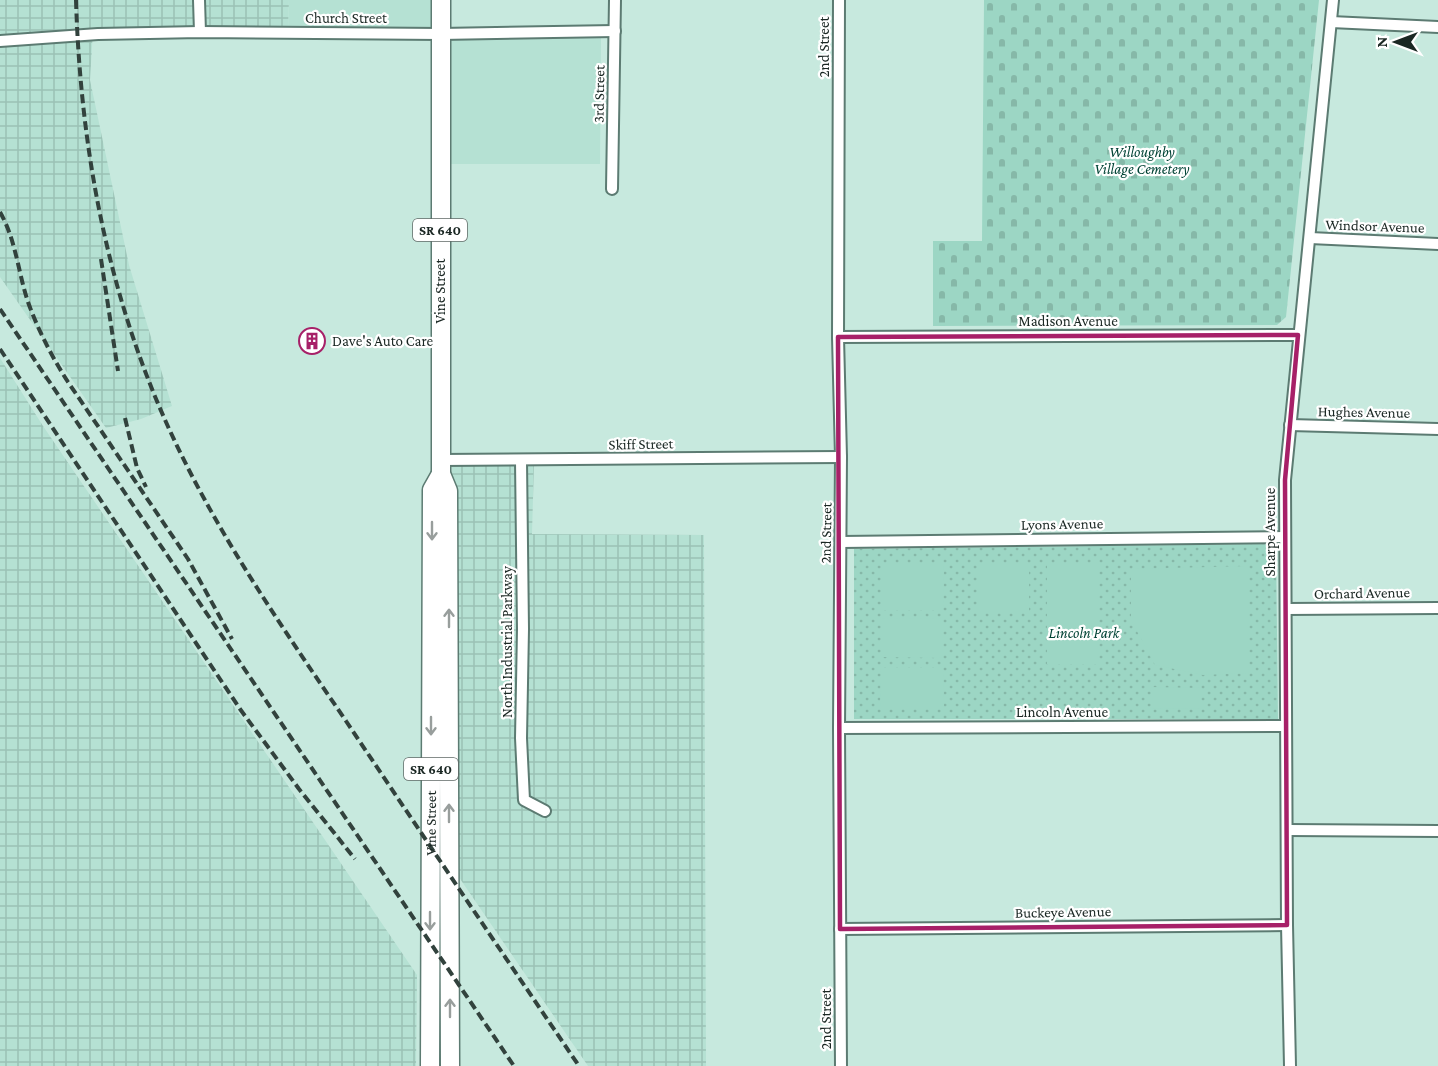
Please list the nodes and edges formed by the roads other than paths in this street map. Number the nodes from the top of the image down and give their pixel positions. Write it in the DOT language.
graph roads {
  1 [pos="200,0"];
  2 [pos="441,0"];
  3 [pos="615,0"];
  4 [pos="839,0"];
  5 [pos="1334,0"];
  6 [pos="1331,22"];
  7 [pos="1438,27"];
  8 [pos="615,31"];
  9 [pos="200,32"];
  10 [pos="441,34"];
  11 [pos="0,41"];
  12 [pos="612,189"];
  13 [pos="1310,238"];
  14 [pos="1438,243"];
  15 [pos="1298,335"];
  16 [pos="838,337"];
  17 [pos="1290,425"];
  18 [pos="1438,429"];
  19 [pos="841,457"];
  20 [pos="521,460"];
  21 [pos="441,467"];
  22 [pos="1284,537"];
  23 [pos="841,542"];
  24 [pos="1438,608"];
  25 [pos="1286,609"];
  26 [pos="1285,726"];
  27 [pos="838,728"];
  28 [pos="545,811"];
  29 [pos="1288,830"];
  30 [pos="1438,831"];
  31 [pos="1287,925"];
  32 [pos="840,929"];
  33 [pos="430,1066"];
  34 [pos="450,1066"];
  35 [pos="841,1066"];
  36 [pos="1290,1066"];
  1 -- 9 [label="street"];
  2 -- 10 [label="main road, Vine Street / SR 640"];
  3 -- 8 [label="street, 3rd Street"];
  4 -- 16 [label="street, 2nd Street"];
  5 -- 6 [label="street, Sharpe Avenue"];
  6 -- 7 [label="street"];
  6 -- 13 [label="street, Sharpe Avenue"];
  8 -- 10 [label="street, Church Street"];
  8 -- 12 [label="street, 3rd Street"];
  9 -- 10 [label="street, Church Street"];
  9 -- 11 [label="street, Church Street"];
  10 -- 21 [label="main road, Vine Street / SR 640"];
  13 -- 14 [label="street, Windsor Avenue"];
  13 -- 15 [label="street, Sharpe Avenue"];
  15 -- 16 [label="street, Madison Avenue"];
  15 -- 17 [label="street, Sharpe Avenue"];
  16 -- 19 [label="street, 2nd Street"];
  17 -- 18 [label="street, Hughes Avenue"];
  17 -- 22 [label="street, Sharpe Avenue"];
  19 -- 20 [label="street, Skiff Street"];
  19 -- 23 [label="street, 2nd Street"];
  20 -- 21 [label="street, Skiff Street"];
  20 -- 28 [label="street, North Industrial Parkway"];
  21 -- 33 [label="main road, Vine Street / SR 640, one-way"];
  34 -- 21 [label="main road, Vine Street / SR 640, one-way"];
  22 -- 23 [label="street, Lyons Avenue"];
  22 -- 25 [label="street, Sharpe Avenue"];
  23 -- 27 [label="street, 2nd Street"];
  24 -- 25 [label="street, Orchard Avenue"];
  25 -- 26 [label="street, Sharpe Avenue"];
  26 -- 27 [label="street, Lincoln Avenue"];
  26 -- 29 [label="street, Sharpe Avenue"];
  27 -- 32 [label="street, 2nd Street"];
  29 -- 30 [label="street"];
  29 -- 31 [label="street, Sharpe Avenue"];
  31 -- 32 [label="street, Buckeye Avenue"];
  31 -- 36 [label="street, Sharpe Avenue"];
  32 -- 35 [label="street, 2nd Street"];
}
